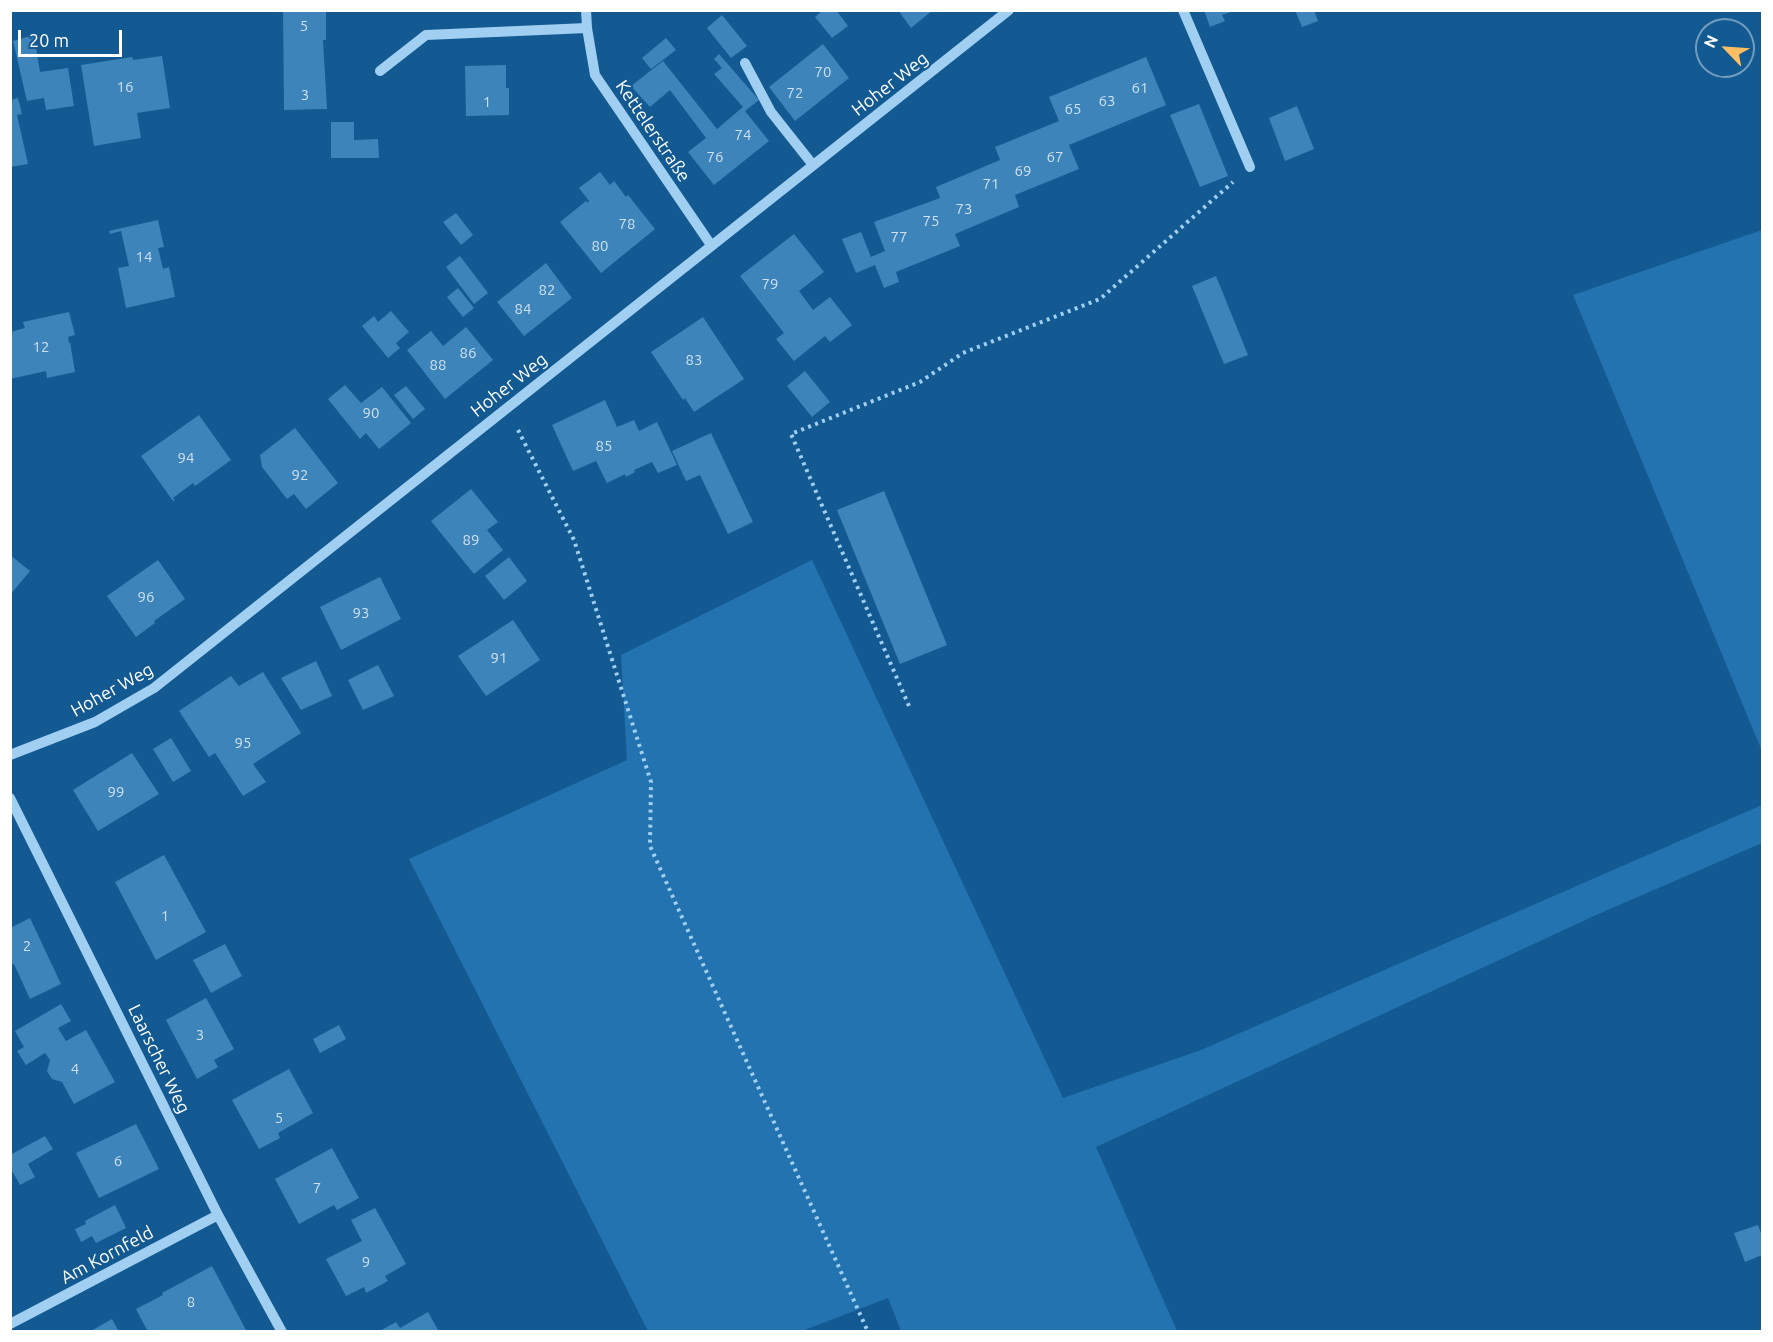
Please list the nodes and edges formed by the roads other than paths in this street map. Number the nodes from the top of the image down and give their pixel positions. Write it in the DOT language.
graph roads {
  1 [pos="586,10"];
  2 [pos="1009,10"];
  3 [pos="1183,10"];
  4 [pos="587,28"];
  5 [pos="745,63"];
  6 [pos="380,71"];
  7 [pos="813,165"];
  8 [pos="1250,167"];
  9 [pos="711,245"];
  10 [pos="10,756"];
  11 [pos="10,798"];
  12 [pos="218,1215"];
  13 [pos="10,1324"];
  14 [pos="282,1332"];
  1 -- 4 [label="street, Kettelerstraße"];
  2 -- 7 [label="street, Hoher Weg"];
  3 -- 8 [label="street"];
  4 -- 6 [label="street"];
  4 -- 9 [label="street, Kettelerstraße"];
  5 -- 7 [label="street"];
  7 -- 9 [label="street, Hoher Weg"];
  9 -- 10 [label="street, Hoher Weg"];
  11 -- 12 [label="street, Laarscher Weg"];
  12 -- 13 [label="street, Am Kornfeld"];
  12 -- 14 [label="street, Laarscher Weg"];
}
